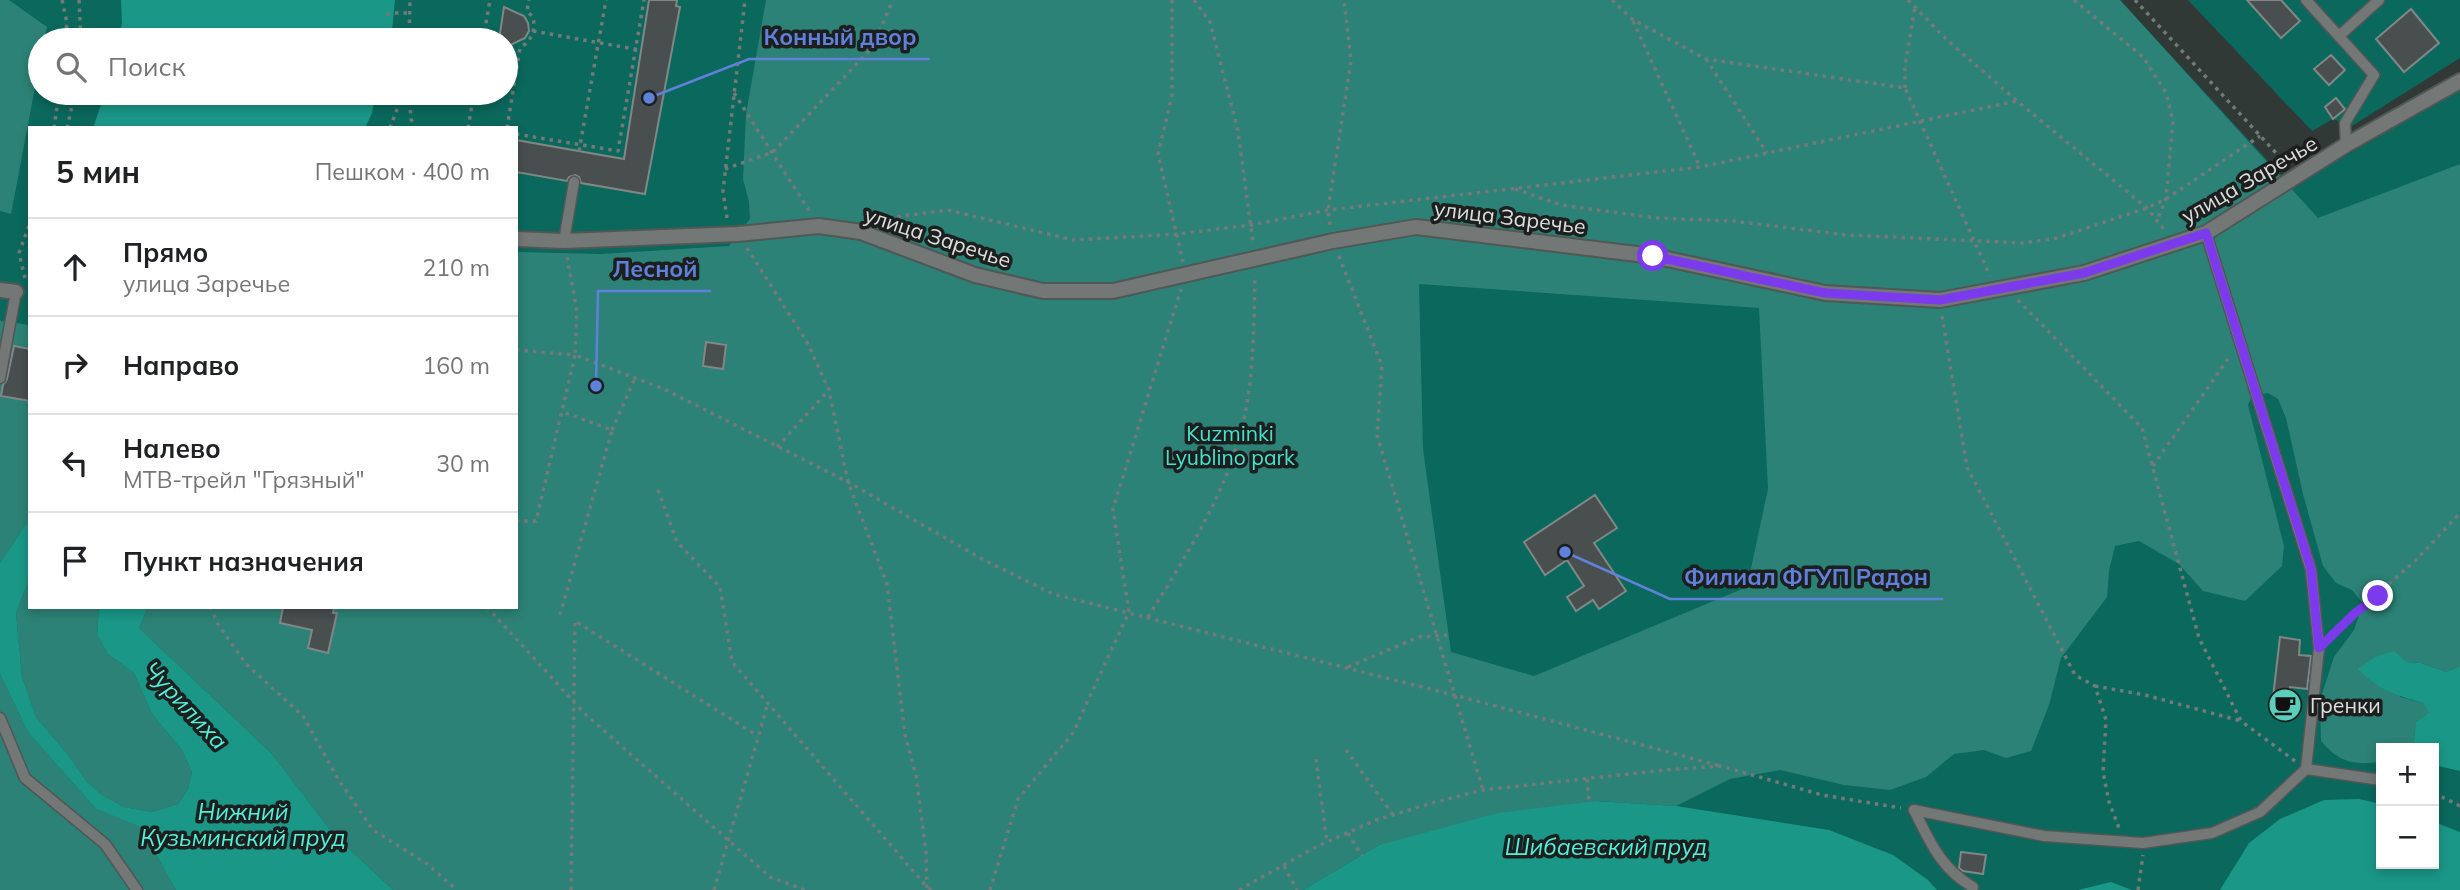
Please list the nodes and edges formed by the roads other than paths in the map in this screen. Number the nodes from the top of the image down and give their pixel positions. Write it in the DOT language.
graph roads {
  1 [pos="2305,0"];
  2 [pos="2379,0"];
  3 [pos="2339,36"];
  4 [pos="2460,81"];
  5 [pos="2346,145"];
  6 [pos="574,182"];
  7 [pos="2206,233"];
  8 [pos="518,239"];
  9 [pos="564,242"];
  10 [pos="0,290"];
  11 [pos="16,292"];
  12 [pos="0,378"];
  13 [pos="0,718"];
  14 [pos="2306,769"];
  15 [pos="2376,779"];
  16 [pos="1973,887"];
  17 [pos="137,890"];
  1 -- 3 [label="lane"];
  2 -- 3 [label="lane"];
  3 -- 5 [label="lane"];
  4 -- 5 [label="street, улица Заречье"];
  5 -- 7 [label="street, улица Заречье"];
  6 -- 9 [label="lane"];
  7 -- 9 [label="street, улица Заречье"];
  7 -- 14 [label="lane"];
  8 -- 9 [label="street, улица Заречье"];
  10 -- 11 [label="street"];
  11 -- 12 [label="lane"];
  13 -- 17 [label="lane"];
  14 -- 15 [label="lane"];
  14 -- 16 [label="lane"];
}
